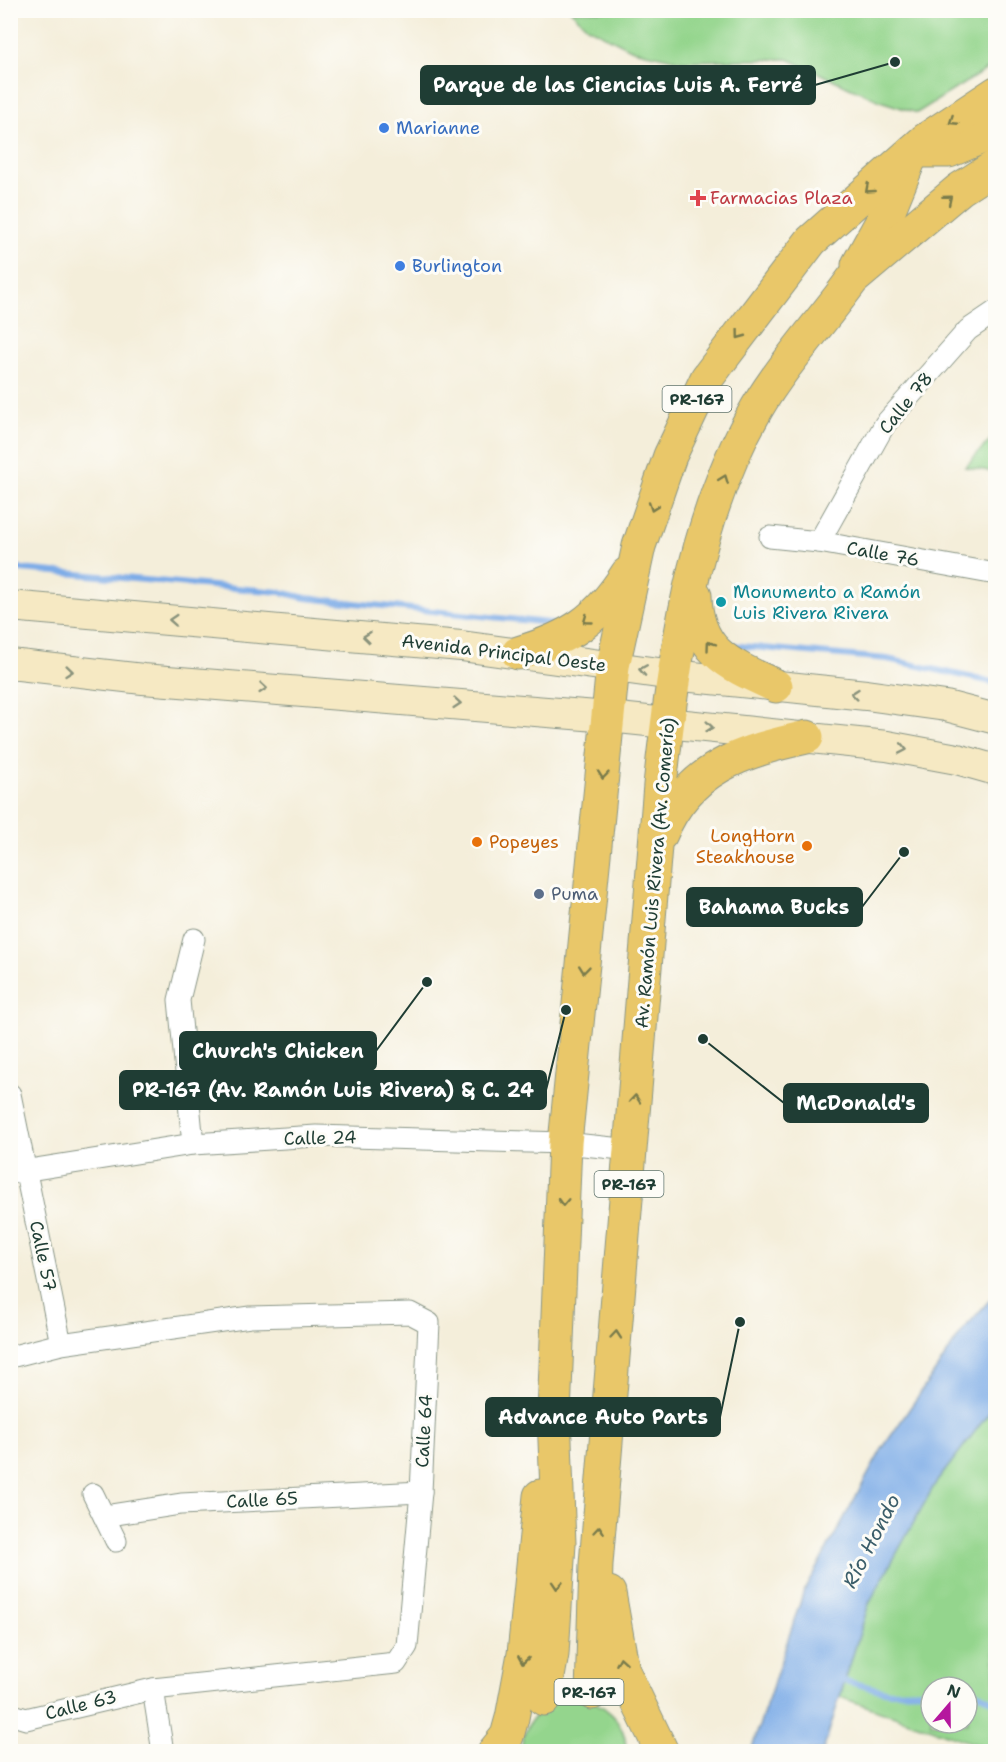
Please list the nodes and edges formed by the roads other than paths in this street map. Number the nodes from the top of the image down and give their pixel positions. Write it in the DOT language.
graph roads {
  1 [pos="996,93"];
  2 [pos="996,132"];
  3 [pos="913,151"];
  4 [pos="996,166"];
  5 [pos="844,291"];
  6 [pos="996,312"];
  7 [pos="770,537"];
  8 [pos="819,542"];
  9 [pos="636,559"];
  10 [pos="695,566"];
  11 [pos="996,574"];
  12 [pos="10,606"];
  13 [pos="518,653"];
  14 [pos="10,664"];
  15 [pos="613,666"];
  16 [pos="673,675"];
  17 [pos="776,686"];
  18 [pos="609,717"];
  19 [pos="996,719"];
  20 [pos="668,723"];
  21 [pos="807,737"];
  22 [pos="996,770"];
  23 [pos="655,846"];
  24 [pos="194,939"];
  25 [pos="10,1094"];
  26 [pos="565,1143"];
  27 [pos="193,1144"];
  28 [pos="631,1150"];
  29 [pos="18,1171"];
  30 [pos="61,1344"];
  31 [pos="10,1357"];
  32 [pos="554,1415"];
  33 [pos="421,1492"];
  34 [pos="93,1494"];
  35 [pos="104,1516"];
  36 [pos="116,1541"];
  37 [pos="596,1564"];
  38 [pos="153,1689"];
  39 [pos="592,1693"];
  40 [pos="544,1699"];
  41 [pos="10,1714"];
  42 [pos="163,1752"];
  43 [pos="494,1752"];
  44 [pos="515,1752"];
  45 [pos="634,1752"];
  46 [pos="662,1752"];
  1 -- 3 [label="main road, PR-167, one-way"];
  2 -- 3 [label="main road"];
  3 -- 5 [label="main road"];
  3 -- 9 [label="main road, PR-167, one-way"];
  5 -- 4 [label="main road, Av. Ramón Luis Rivera (Av. Comerío) / PR-167, one-way"];
  10 -- 5 [label="main road, Av. Ramón Luis Rivera (Av. Comerío) / PR-167, one-way"];
  6 -- 8 [label="street, Calle 78"];
  7 -- 8 [label="street, Calle 76"];
  8 -- 11 [label="street, Calle 76"];
  9 -- 13 [label="main road, one-way"];
  9 -- 15 [label="main road, PR-167"];
  10 -- 16 [label="main road, Av. Ramón Luis Rivera (Av. Comerío) / PR-167"];
  17 -- 10 [label="main road, one-way"];
  13 -- 12 [label="main road, Avenida Principal Oeste, one-way"];
  13 -- 15 [label="main road, Avenida Principal Oeste"];
  14 -- 18 [label="main road, one-way"];
  16 -- 15 [label="main road, Avenida Principal Oeste, one-way"];
  15 -- 18 [label="main road, PR-167"];
  16 -- 17 [label="main road, Avenida Principal Oeste"];
  16 -- 20 [label="main road, Av. Ramón Luis Rivera (Av. Comerío) / PR-167"];
  19 -- 17 [label="main road, Avenida Principal Oeste, one-way"];
  18 -- 20 [label="main road"];
  18 -- 26 [label="main road, PR-167, one-way"];
  20 -- 21 [label="main road, one-way"];
  20 -- 23 [label="main road, Av. Ramón Luis Rivera (Av. Comerío) / PR-167"];
  21 -- 22 [label="main road, one-way"];
  21 -- 23 [label="main road"];
  28 -- 23 [label="main road, Av. Ramón Luis Rivera (Av. Comerío) / PR-167, one-way"];
  24 -- 27 [label="street"];
  25 -- 29 [label="street, Calle 57"];
  26 -- 27 [label="street, Calle 24"];
  26 -- 28 [label="street, Calle 24"];
  26 -- 32 [label="main road, PR-167, one-way"];
  27 -- 29 [label="street, Calle 24"];
  37 -- 28 [label="main road, Av. Ramón Luis Rivera (Av. Comerío) / PR-167, one-way"];
  29 -- 30 [label="street, Calle 57"];
  30 -- 31 [label="street"];
  30 -- 33 [label="street, Calle 64"];
  32 -- 40 [label="main road, PR-167, one-way"];
  32 -- 43 [label="main road, one-way"];
  33 -- 35 [label="street, Calle 65"];
  33 -- 38 [label="street, Calle 64"];
  34 -- 35 [label="street"];
  35 -- 36 [label="street"];
  37 -- 39 [label="main road, Av. Ramón Luis Rivera (Av. Comerío) / PR-167"];
  46 -- 37 [label="main road, one-way"];
  38 -- 41 [label="street, Calle 63"];
  38 -- 42 [label="street"];
  39 -- 40 [label="main road, PR-167"];
  39 -- 45 [label="main road, PR-167"];
  40 -- 44 [label="main road, PR-167"];
}
